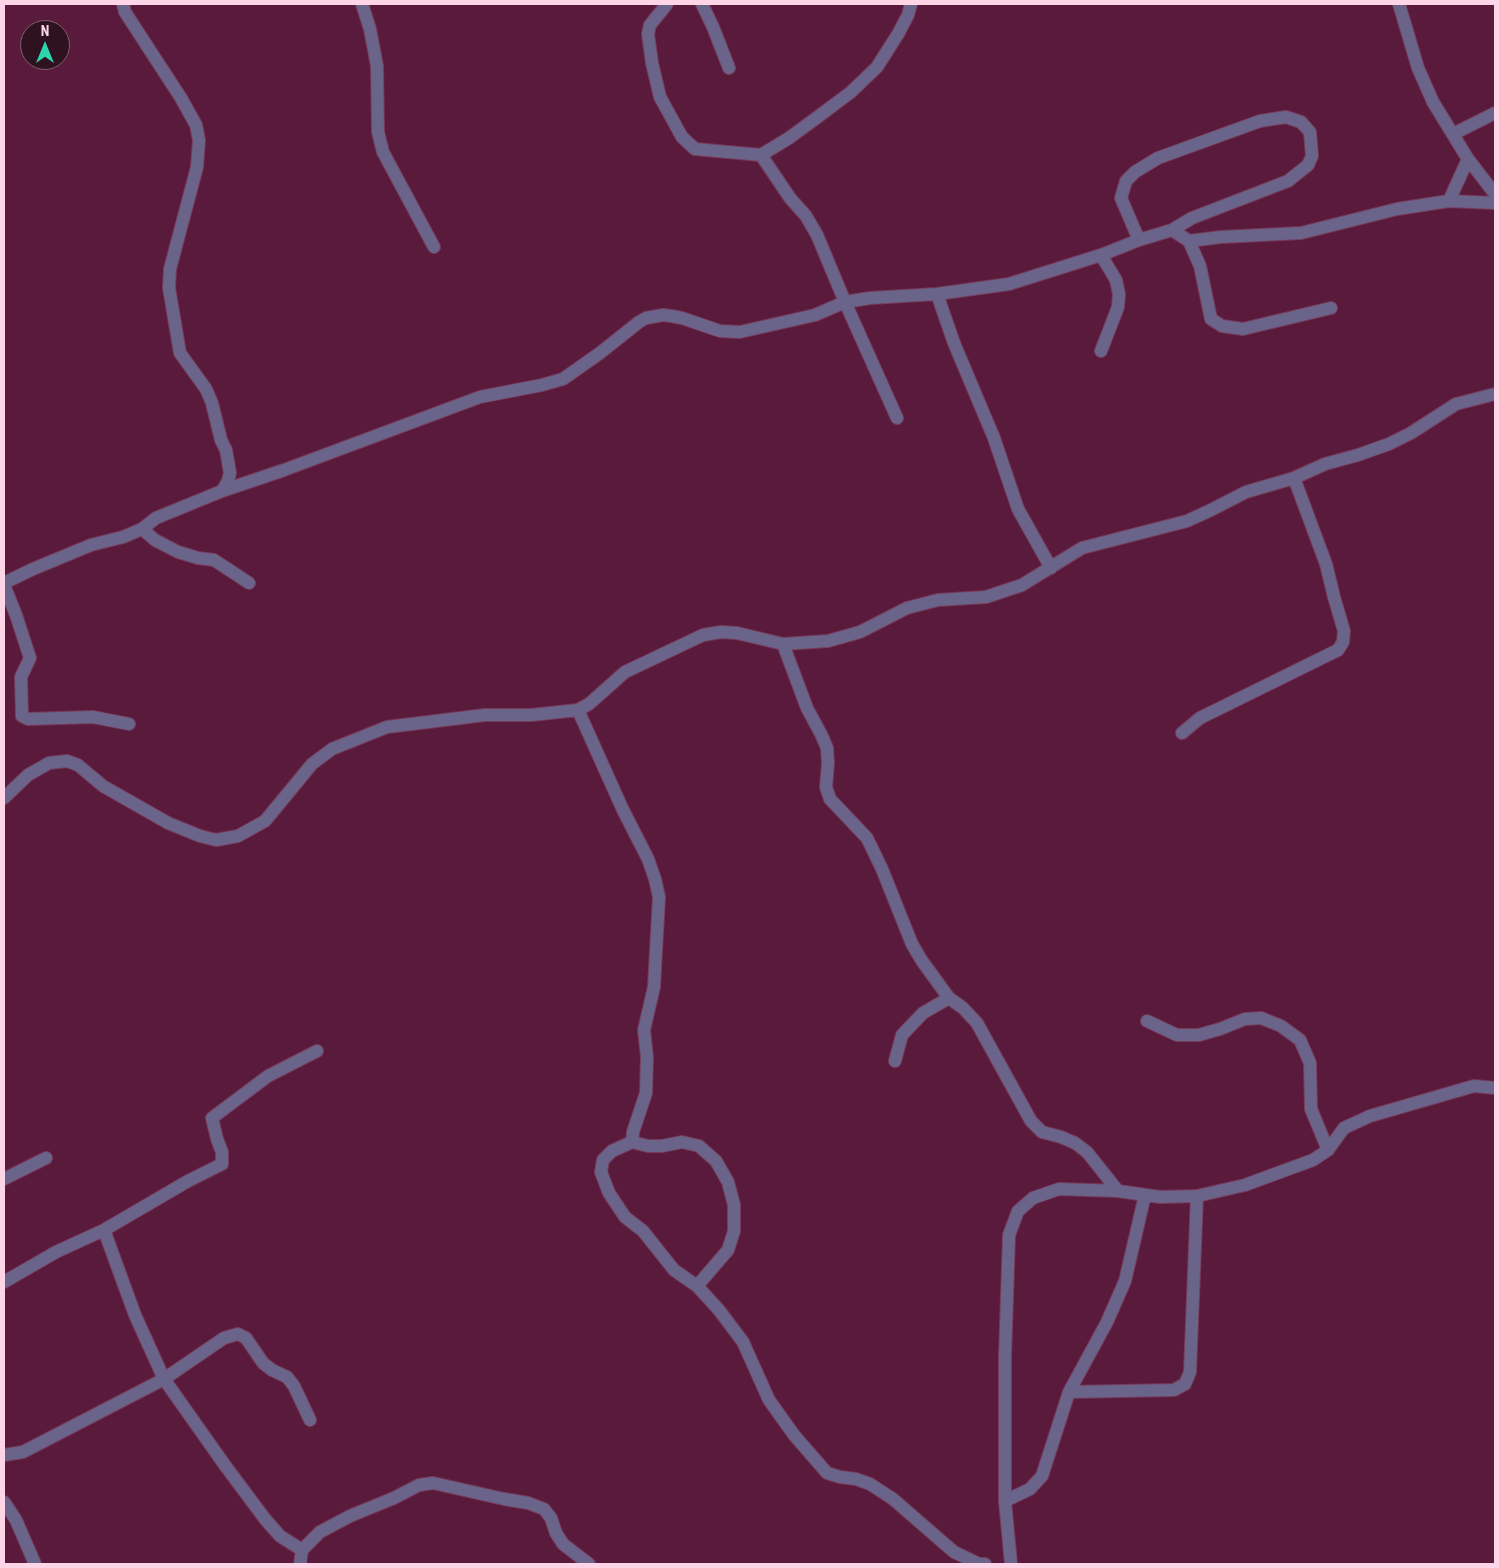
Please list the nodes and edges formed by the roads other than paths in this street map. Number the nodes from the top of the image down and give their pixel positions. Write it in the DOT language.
graph roads {
  1 [pos="123,4"];
  2 [pos="362,4"];
  3 [pos="667,4"];
  4 [pos="702,4"];
  5 [pos="912,4"];
  6 [pos="1399,4"];
  7 [pos="729,68"];
  8 [pos="1495,113"];
  9 [pos="1453,134"];
  10 [pos="761,155"];
  11 [pos="1468,159"];
  12 [pos="1495,194"];
  13 [pos="1449,201"];
  14 [pos="1495,203"];
  15 [pos="1172,230"];
  16 [pos="1139,240"];
  17 [pos="1189,241"];
  18 [pos="434,247"];
  19 [pos="1101,255"];
  20 [pos="937,294"];
  21 [pos="845,302"];
  22 [pos="1331,308"];
  23 [pos="1101,351"];
  24 [pos="1495,394"];
  25 [pos="897,418"];
  26 [pos="1294,478"];
  27 [pos="222,491"];
  28 [pos="142,528"];
  29 [pos="1051,568"];
  30 [pos="248,583"];
  31 [pos="4,584"];
  32 [pos="783,644"];
  33 [pos="578,710"];
  34 [pos="129,724"];
  35 [pos="1182,732"];
  36 [pos="4,798"];
  37 [pos="948,998"];
  38 [pos="1147,1021"];
  39 [pos="317,1051"];
  40 [pos="895,1061"];
  41 [pos="1495,1088"];
  42 [pos="632,1142"];
  43 [pos="1328,1150"];
  44 [pos="46,1158"];
  45 [pos="4,1179"];
  46 [pos="1118,1191"];
  47 [pos="1145,1195"];
  48 [pos="1197,1196"];
  49 [pos="104,1230"];
  50 [pos="4,1282"];
  51 [pos="697,1286"];
  52 [pos="164,1379"];
  53 [pos="1069,1392"];
  54 [pos="310,1420"];
  55 [pos="4,1455"];
  56 [pos="1006,1501"];
  57 [pos="4,1502"];
  58 [pos="302,1550"];
  59 [pos="35,1564"];
  60 [pos="300,1564"];
  61 [pos="590,1564"];
  62 [pos="985,1564"];
  63 [pos="1011,1564"];
  1 -- 27 [label="street"];
  2 -- 18 [label="street"];
  3 -- 10 [label="street"];
  4 -- 7 [label="street"];
  5 -- 10 [label="street"];
  6 -- 9 [label="street"];
  8 -- 9 [label="street"];
  9 -- 11 [label="street"];
  10 -- 21 [label="street"];
  11 -- 12 [label="street"];
  11 -- 13 [label="street"];
  13 -- 14 [label="street"];
  13 -- 17 [label="street"];
  15 -- 16 [label="street"];
  15 -- 16 [label="street"];
  15 -- 17 [label="street"];
  16 -- 19 [label="street"];
  17 -- 22 [label="street"];
  19 -- 20 [label="street"];
  19 -- 23 [label="street"];
  20 -- 21 [label="street"];
  20 -- 29 [label="street"];
  21 -- 25 [label="street"];
  21 -- 27 [label="street"];
  24 -- 26 [label="street"];
  26 -- 29 [label="street"];
  26 -- 35 [label="street"];
  27 -- 28 [label="street"];
  28 -- 30 [label="street"];
  28 -- 31 [label="street"];
  29 -- 32 [label="street"];
  31 -- 34 [label="street"];
  32 -- 33 [label="street"];
  32 -- 37 [label="street"];
  33 -- 36 [label="street"];
  33 -- 42 [label="street"];
  37 -- 40 [label="street"];
  37 -- 46 [label="street"];
  38 -- 43 [label="street"];
  39 -- 49 [label="street"];
  41 -- 43 [label="street"];
  42 -- 51 [label="street"];
  42 -- 51 [label="street"];
  43 -- 48 [label="street"];
  44 -- 45 [label="street"];
  46 -- 47 [label="street"];
  46 -- 56 [label="street"];
  47 -- 48 [label="street"];
  47 -- 53 [label="street"];
  48 -- 53 [label="street"];
  49 -- 50 [label="street"];
  49 -- 52 [label="street"];
  51 -- 62 [label="street"];
  52 -- 54 [label="street"];
  52 -- 55 [label="street"];
  52 -- 58 [label="street"];
  53 -- 56 [label="street"];
  56 -- 63 [label="street"];
  57 -- 59 [label="street"];
  58 -- 60 [label="street"];
  58 -- 61 [label="street"];
}
